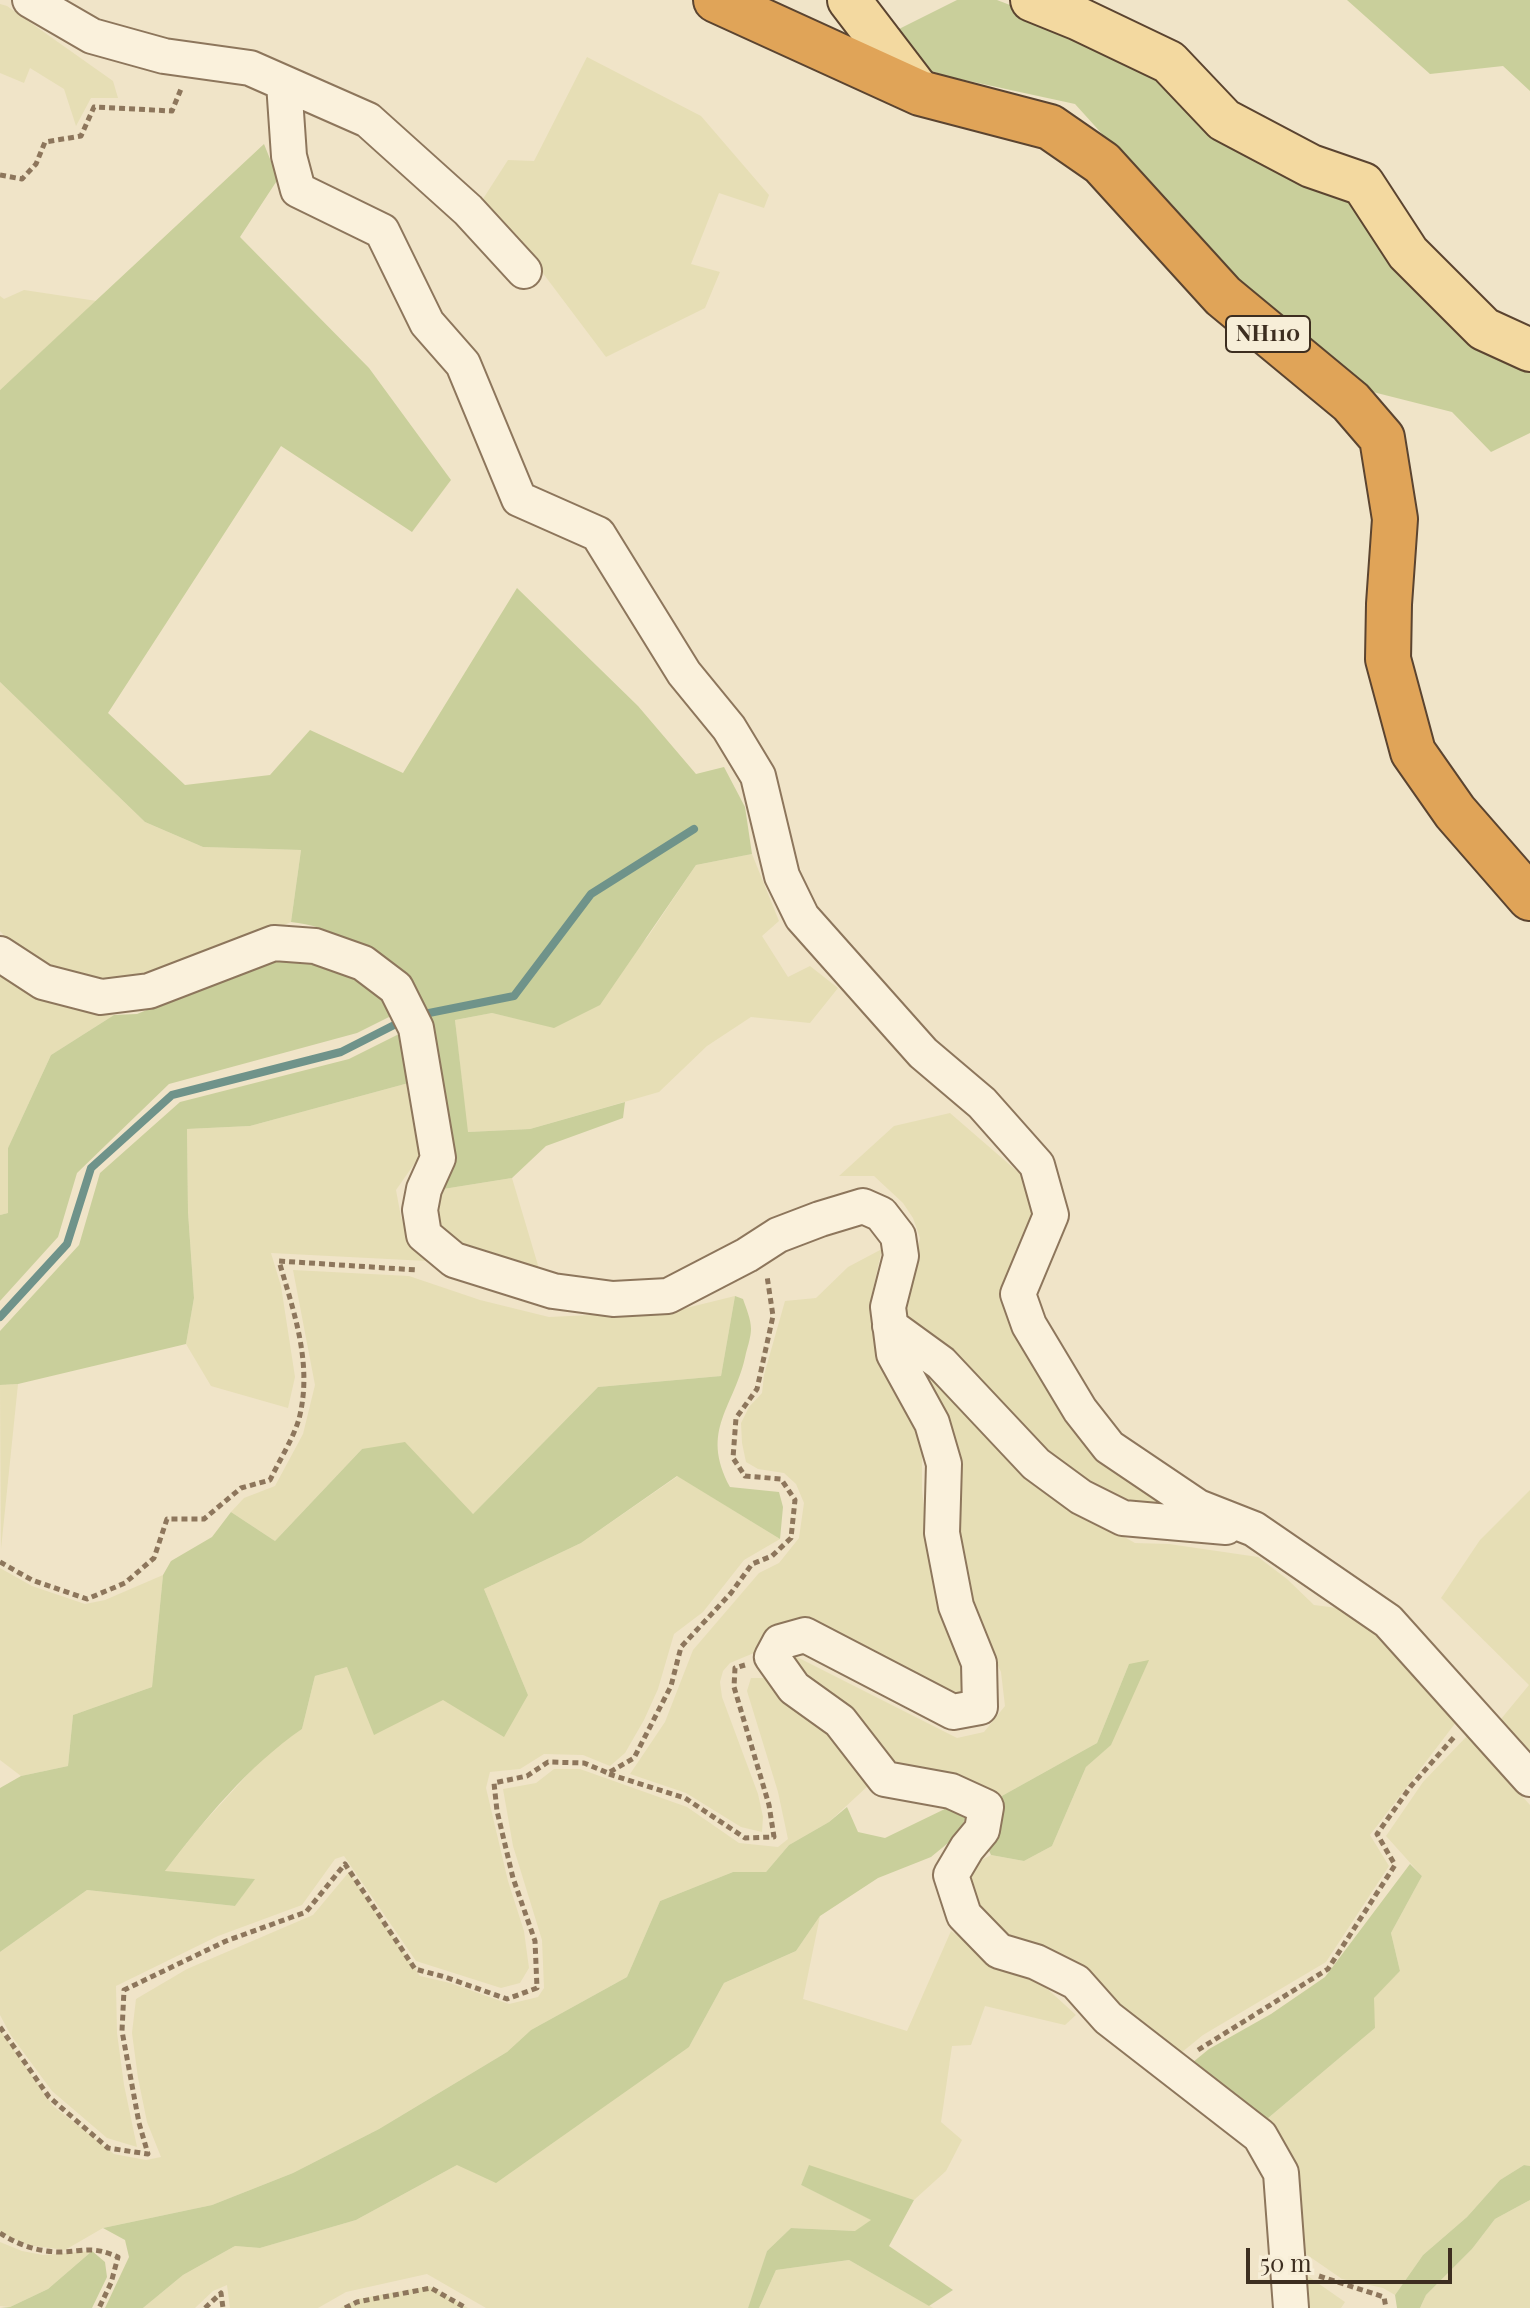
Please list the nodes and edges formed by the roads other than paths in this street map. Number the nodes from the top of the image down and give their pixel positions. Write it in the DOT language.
graph roads {
  1 [pos="30,0"];
  2 [pos="716,0"];
  3 [pos="849,0"];
  4 [pos="1032,0"];
  5 [pos="284,83"];
  6 [pos="920,93"];
  7 [pos="524,271"];
  8 [pos="1530,350"];
  9 [pos="1530,898"];
  10 [pos="0,954"];
  11 [pos="890,1326"];
  12 [pos="1254,1529"];
  13 [pos="1530,1779"];
  14 [pos="1291,2308"];
  1 -- 5 [label="street"];
  2 -- 6 [label="highway, NH110"];
  3 -- 6 [label="main road"];
  4 -- 8 [label="main road"];
  5 -- 7 [label="street"];
  5 -- 12 [label="street"];
  6 -- 9 [label="highway, NH110"];
  10 -- 11 [label="street"];
  11 -- 12 [label="street"];
  11 -- 14 [label="street"];
  12 -- 13 [label="street"];
}
